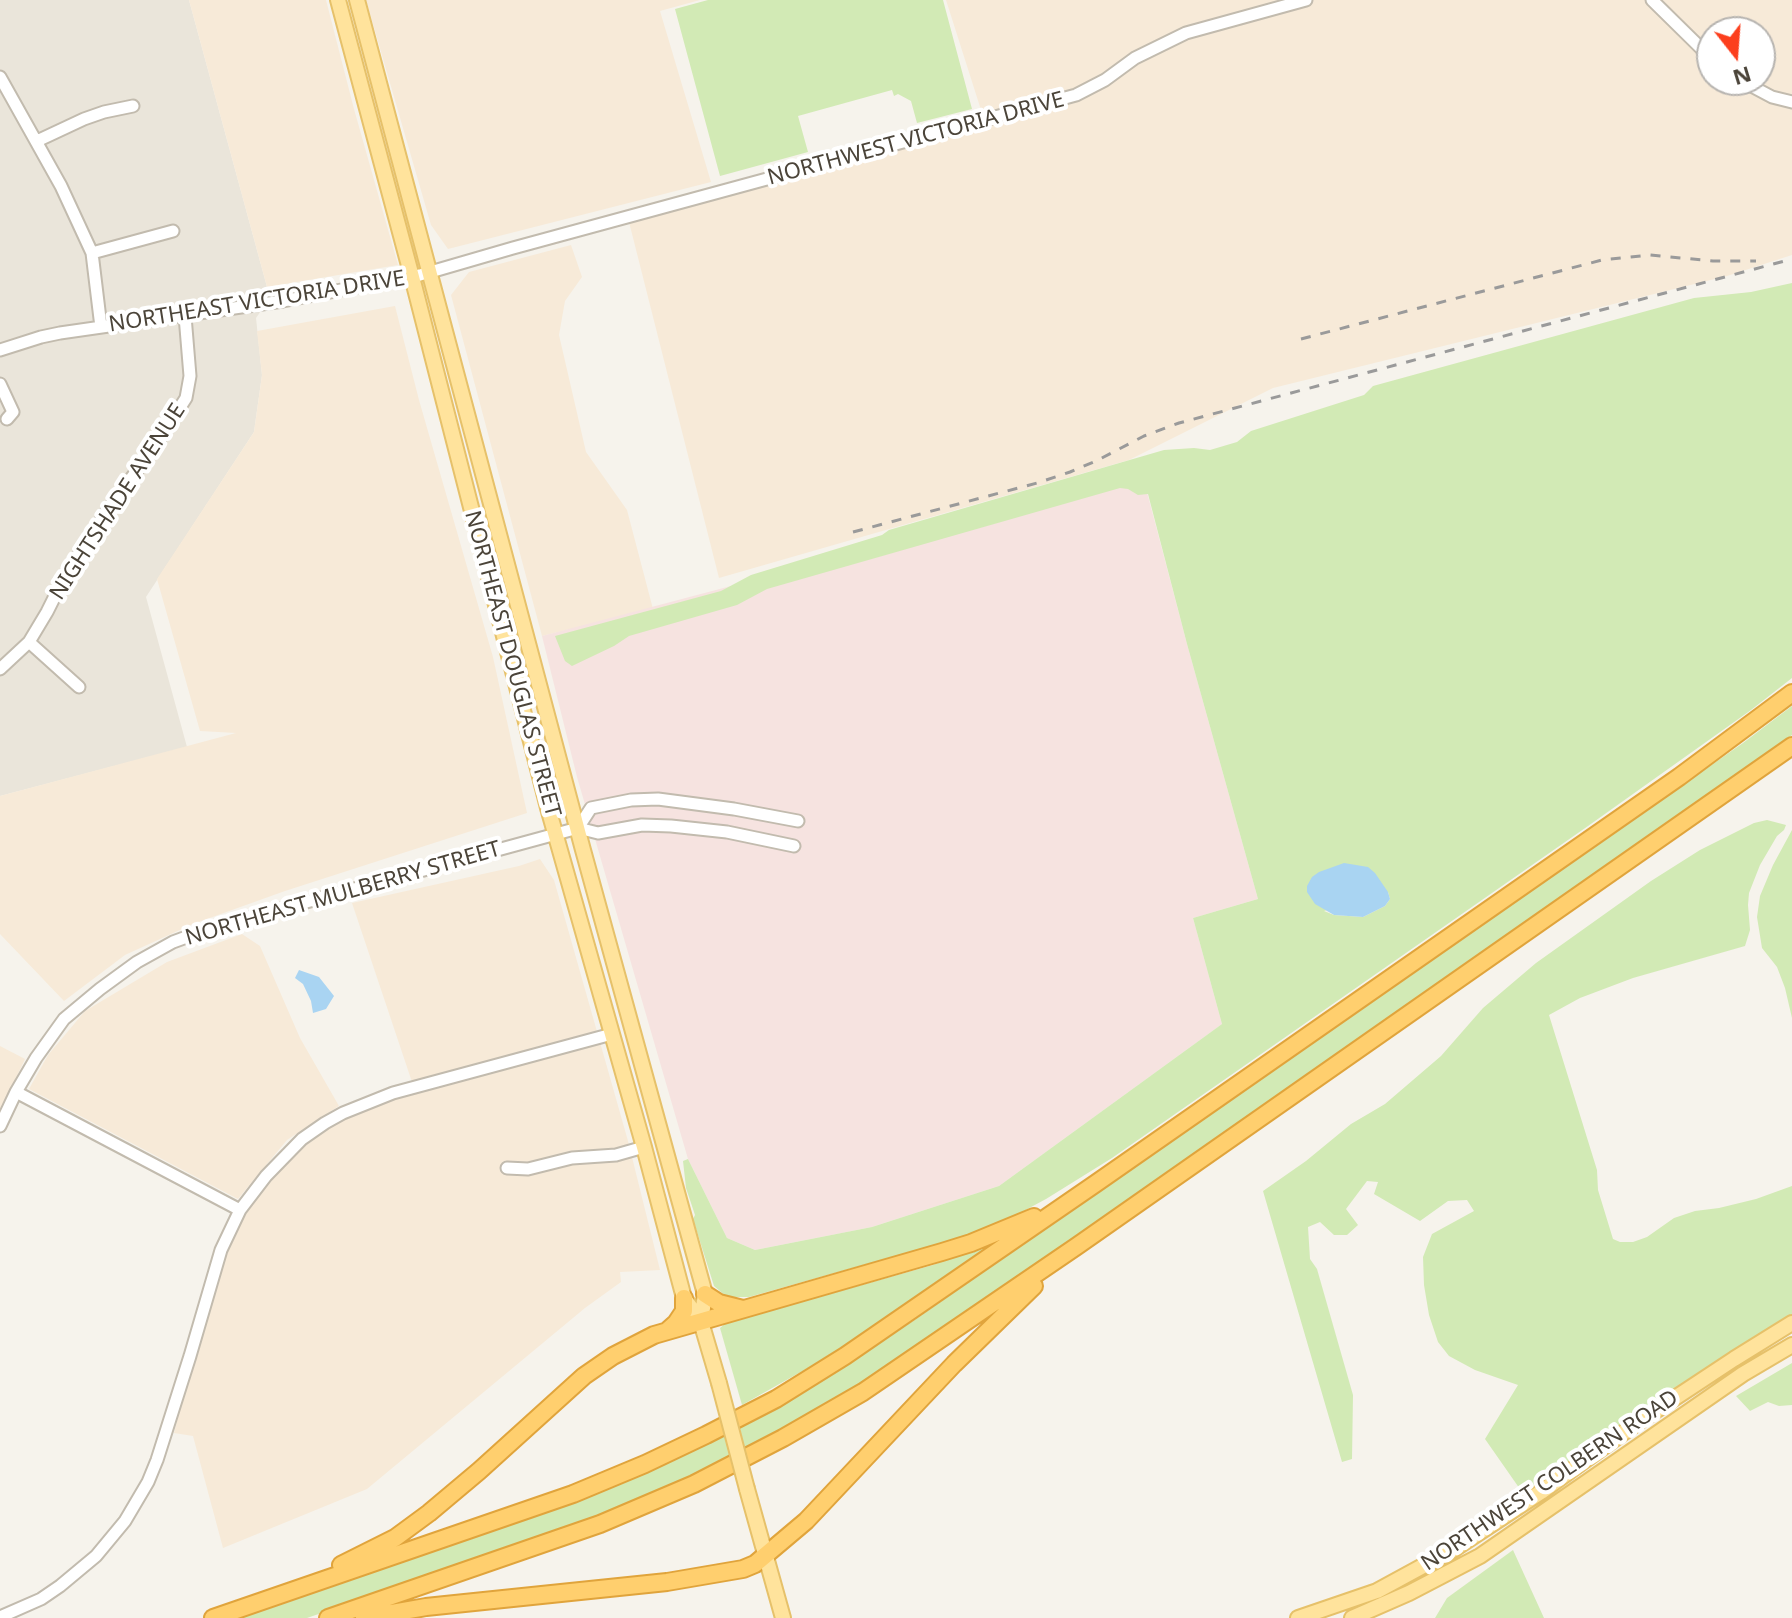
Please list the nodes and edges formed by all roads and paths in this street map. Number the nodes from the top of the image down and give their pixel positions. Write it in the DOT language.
graph roads {
  1 [pos="338,0"];
  2 [pos="357,0"];
  3 [pos="1306,0"];
  4 [pos="1652,0"];
  5 [pos="1696,43"];
  6 [pos="0,77"];
  7 [pos="1770,96"];
  8 [pos="1792,102"];
  9 [pos="133,106"];
  10 [pos="37,141"];
  11 [pos="173,231"];
  12 [pos="513,248"];
  13 [pos="92,253"];
  14 [pos="430,273"];
  15 [pos="412,277"];
  16 [pos="185,316"];
  17 [pos="101,327"];
  18 [pos="0,350"];
  19 [pos="0,384"];
  20 [pos="7,419"];
  21 [pos="29,642"];
  22 [pos="0,669"];
  23 [pos="79,687"];
  24 [pos="1792,693"];
  25 [pos="1792,746"];
  26 [pos="798,821"];
  27 [pos="578,828"];
  28 [pos="556,834"];
  29 [pos="794,846"];
  30 [pos="612,1034"];
  31 [pos="16,1092"];
  32 [pos="0,1126"];
  33 [pos="644,1147"];
  34 [pos="507,1168"];
  35 [pos="1095,1184"];
  36 [pos="240,1210"];
  37 [pos="1077,1246"];
  38 [pos="705,1294"];
  39 [pos="684,1298"];
  40 [pos="745,1309"];
  41 [pos="701,1322"];
  42 [pos="1792,1323"];
  43 [pos="667,1331"];
  44 [pos="1792,1345"];
  45 [pos="766,1557"];
  46 [pos="283,1594"];
  47 [pos="1348,1601"];
  48 [pos="0,1617"];
  49 [pos="213,1618"];
  50 [pos="328,1618"];
  51 [pos="364,1618"];
  52 [pos="783,1618"];
  53 [pos="1298,1618"];
  54 [pos="1353,1618"];
  1 -- 15 [label="main road, NORTHEAST DOUGLAS STREET"];
  2 -- 14 [label="main road, NORTHEAST DOUGLAS STREET"];
  3 -- 12 [label="street, NORTHWEST VICTORIA DRIVE"];
  4 -- 5 [label="street"];
  6 -- 10 [label="street"];
  7 -- 8 [label="street"];
  9 -- 10 [label="street"];
  10 -- 13 [label="street"];
  11 -- 13 [label="street"];
  12 -- 14 [label="street, NORTHEAST VICTORIA DRIVE"];
  13 -- 17 [label="street"];
  14 -- 15 [label="street, NORTHEAST VICTORIA DRIVE"];
  14 -- 27 [label="main road, NORTHEAST DOUGLAS STREET"];
  15 -- 16 [label="street, NORTHEAST VICTORIA DRIVE"];
  15 -- 28 [label="main road, NORTHEAST DOUGLAS STREET"];
  16 -- 17 [label="street, NORTHEAST VICTORIA DRIVE"];
  16 -- 21 [label="street, NIGHTSHADE AVENUE"];
  17 -- 18 [label="street, NORTHEAST VICTORIA DRIVE"];
  19 -- 20 [label="street"];
  21 -- 22 [label="street, NIGHTSHADE AVENUE"];
  21 -- 23 [label="street"];
  24 -- 35 [label="highway"];
  25 -- 37 [label="highway"];
  26 -- 27 [label="street"];
  27 -- 28 [label="street, NORTHEAST MULBERRY STREET"];
  27 -- 29 [label="street"];
  27 -- 38 [label="main road, NORTHEAST DOUGLAS STREET"];
  28 -- 30 [label="main road, NORTHEAST DOUGLAS STREET"];
  28 -- 31 [label="street, NORTHEAST MULBERRY STREET"];
  30 -- 33 [label="main road, NORTHEAST DOUGLAS STREET"];
  30 -- 36 [label="street"];
  31 -- 32 [label="street, NORTHEAST MULBERRY STREET"];
  31 -- 36 [label="street"];
  33 -- 34 [label="street"];
  33 -- 39 [label="main road, NORTHEAST DOUGLAS STREET"];
  35 -- 40 [label="highway"];
  35 -- 46 [label="highway"];
  36 -- 48 [label="street"];
  37 -- 45 [label="highway"];
  37 -- 50 [label="highway"];
  38 -- 40 [label="highway"];
  38 -- 41 [label="main road, NORTHEAST DOUGLAS STREET"];
  39 -- 41 [label="main road, NORTHEAST DOUGLAS STREET"];
  39 -- 43 [label="highway"];
  40 -- 41 [label="highway"];
  41 -- 43 [label="highway"];
  41 -- 45 [label="main road, NORTHEAST DOUGLAS STREET, bridge"];
  42 -- 47 [label="main road, NORTHWEST COLBERN ROAD"];
  43 -- 46 [label="highway"];
  44 -- 54 [label="main road, NORTHWEST COLBERN ROAD"];
  45 -- 51 [label="highway"];
  45 -- 52 [label="main road, NORTHEAST DOUGLAS STREET"];
  46 -- 49 [label="highway"];
  47 -- 53 [label="main road, NORTHWEST COLBERN ROAD"];
  47 -- 54 [label="main road"];
}
